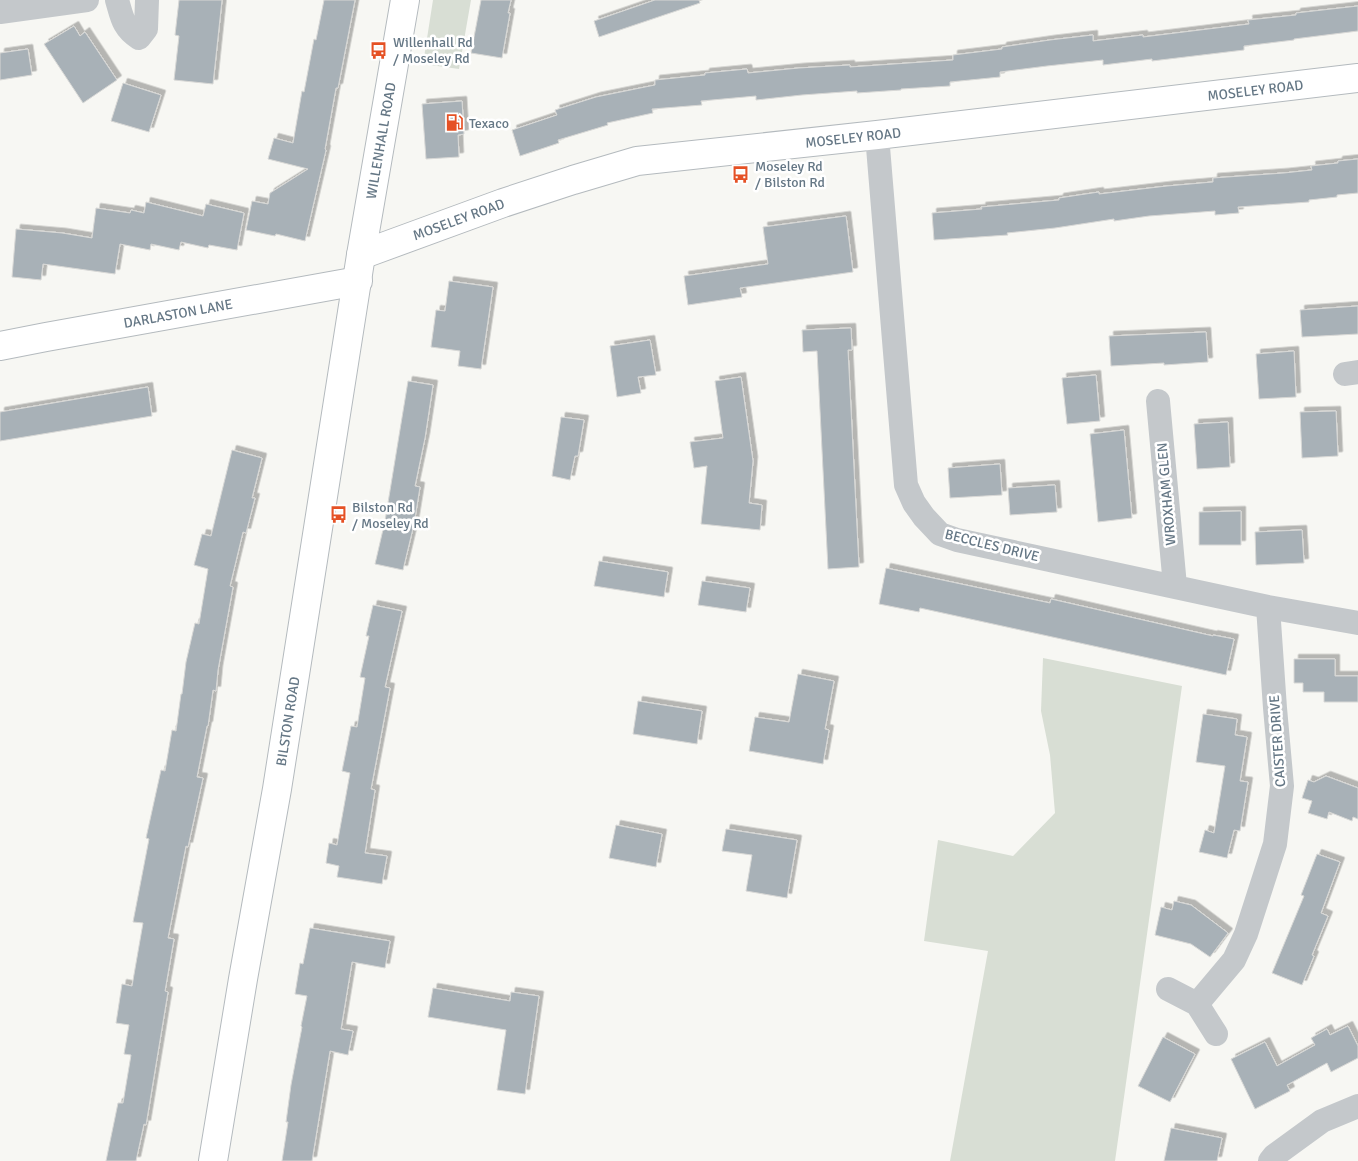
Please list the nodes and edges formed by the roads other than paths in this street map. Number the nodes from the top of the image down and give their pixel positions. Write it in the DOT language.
graph roads {
  1 [pos="87,0"];
  2 [pos="117,0"];
  3 [pos="148,0"];
  4 [pos="405,0"];
  5 [pos="0,12"];
  6 [pos="1358,78"];
  7 [pos="876,135"];
  8 [pos="360,268"];
  9 [pos="0,346"];
  10 [pos="1158,401"];
  11 [pos="1174,586"];
  12 [pos="1268,607"];
  13 [pos="1358,623"];
  14 [pos="1168,989"];
  15 [pos="1197,1004"];
  16 [pos="1216,1034"];
  17 [pos="1358,1106"];
  18 [pos="213,1161"];
  19 [pos="1270,1161"];
  1 -- 5 [label="street"];
  2 -- 3 [label="street"];
  4 -- 8 [label="street, WILLENHALL ROAD"];
  6 -- 7 [label="street, MOSELEY ROAD"];
  7 -- 8 [label="street, MOSELEY ROAD"];
  7 -- 11 [label="street, BECCLES DRIVE"];
  8 -- 9 [label="street, DARLASTON LANE"];
  8 -- 18 [label="street, BILSTON ROAD"];
  10 -- 11 [label="street, WROXHAM GLEN"];
  11 -- 12 [label="street, BECCLES DRIVE"];
  12 -- 13 [label="street, BECCLES DRIVE"];
  12 -- 15 [label="street, CAISTER DRIVE"];
  14 -- 15 [label="street"];
  15 -- 16 [label="street"];
  17 -- 19 [label="street"];
}
